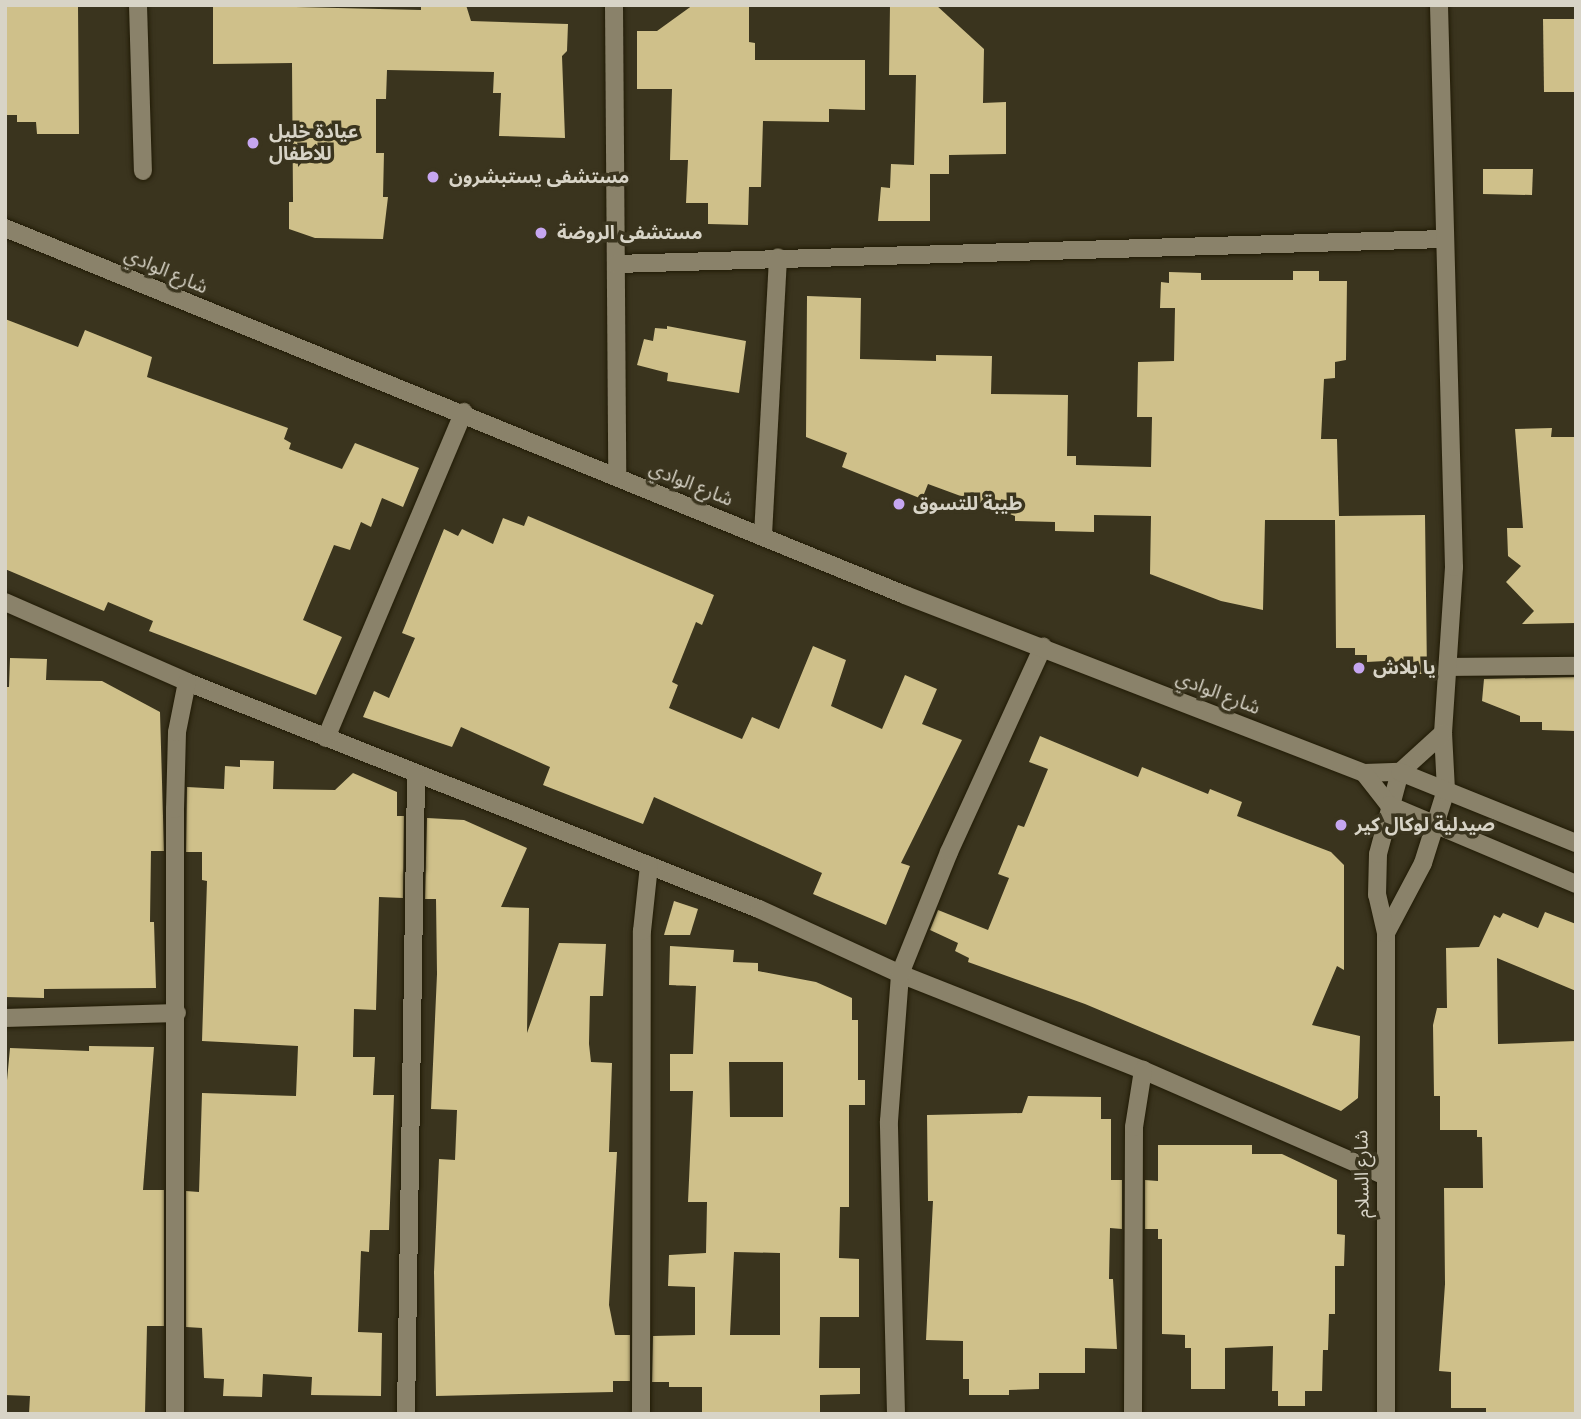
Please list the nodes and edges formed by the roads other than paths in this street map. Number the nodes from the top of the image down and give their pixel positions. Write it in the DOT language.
graph roads {
  1 [pos="138,5"];
  2 [pos="614,5"];
  3 [pos="1439,5"];
  4 [pos="143,170"];
  5 [pos="5,228"];
  6 [pos="1444,239"];
  7 [pos="778,257"];
  8 [pos="616,264"];
  9 [pos="464,412"];
  10 [pos="617,476"];
  11 [pos="763,535"];
  12 [pos="5,602"];
  13 [pos="1043,647"];
  14 [pos="1576,666"];
  15 [pos="1451,667"];
  16 [pos="187,682"];
  17 [pos="1443,733"];
  18 [pos="326,738"];
  19 [pos="1400,772"];
  20 [pos="1364,773"];
  21 [pos="416,774"];
  22 [pos="1446,790"];
  23 [pos="1389,805"];
  24 [pos="1437,825"];
  25 [pos="1576,843"];
  26 [pos="649,865"];
  27 [pos="1576,884"];
  28 [pos="1386,933"];
  29 [pos="900,974"];
  30 [pos="177,1013"];
  31 [pos="5,1018"];
  32 [pos="1143,1070"];
  33 [pos="1382,1175"];
  34 [pos="175,1414"];
  35 [pos="406,1414"];
  36 [pos="641,1414"];
  37 [pos="896,1414"];
  38 [pos="1133,1414"];
  39 [pos="1386,1414"];
  1 -- 4 [label="street"];
  2 -- 8 [label="street"];
  3 -- 6 [label="street, شارع السلام"];
  5 -- 9 [label="street, شارع الوادي"];
  6 -- 7 [label="street"];
  6 -- 15 [label="street, شارع السلام"];
  7 -- 8 [label="street"];
  7 -- 11 [label="street"];
  8 -- 10 [label="street"];
  9 -- 10 [label="street, شارع الوادي"];
  9 -- 18 [label="street"];
  10 -- 11 [label="street, شارع الوادي"];
  11 -- 13 [label="street, شارع الوادي"];
  12 -- 16 [label="street"];
  13 -- 20 [label="street, شارع الوادي"];
  13 -- 29 [label="street"];
  14 -- 15 [label="street"];
  15 -- 17 [label="street, شارع السلام"];
  16 -- 18 [label="street"];
  16 -- 30 [label="street"];
  17 -- 19 [label="street"];
  17 -- 22 [label="street, شارع السلام"];
  18 -- 21 [label="street"];
  19 -- 20 [label="street, شارع الوادي"];
  19 -- 22 [label="street, شارع الوادي"];
  19 -- 23 [label="street, شارع السلام"];
  20 -- 23 [label="street"];
  21 -- 26 [label="street"];
  21 -- 35 [label="street"];
  22 -- 24 [label="street, شارع السلام"];
  22 -- 25 [label="street, شارع الوادي"];
  23 -- 24 [label="street"];
  23 -- 28 [label="street, شارع السلام"];
  24 -- 27 [label="street"];
  24 -- 28 [label="street, شارع السلام"];
  26 -- 29 [label="street"];
  26 -- 36 [label="street"];
  28 -- 33 [label="street, شارع السلام"];
  29 -- 32 [label="street"];
  29 -- 37 [label="street"];
  30 -- 31 [label="street"];
  30 -- 34 [label="street"];
  32 -- 33 [label="street"];
  32 -- 38 [label="street"];
  33 -- 39 [label="street, شارع السلام"];
}
